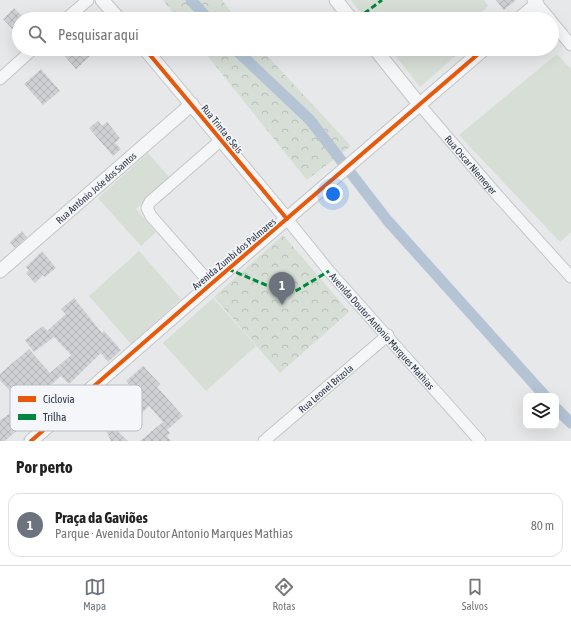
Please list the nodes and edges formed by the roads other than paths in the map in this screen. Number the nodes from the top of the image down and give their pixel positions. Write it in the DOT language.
graph roads {
  1 [pos="88,0"];
  2 [pos="102,0"];
  3 [pos="336,0"];
  4 [pos="535,2"];
  5 [pos="74,12"];
  6 [pos="113,12"];
  7 [pos="345,12"];
  8 [pos="526,12"];
  9 [pos="544,12"];
  10 [pos="559,30"];
  11 [pos="571,45"];
  12 [pos="25,56"];
  13 [pos="151,56"];
  14 [pos="381,56"];
  15 [pos="476,56"];
  16 [pos="0,79"];
  17 [pos="192,104"];
  18 [pos="419,104"];
  19 [pos="221,140"];
  20 [pos="287,220"];
  21 [pos="0,271"];
  22 [pos="571,277"];
  23 [pos="211,284"];
  24 [pos="388,335"];
  25 [pos="95,385"];
  26 [pos="42,431"];
  27 [pos="478,440"];
  28 [pos="31,441"];
  29 [pos="264,441"];
  1 -- 5 [label="street"];
  2 -- 6 [label="street"];
  3 -- 7 [label="street"];
  4 -- 8 [label="street"];
  4 -- 9 [label="street"];
  10 -- 11 [label="street"];
  12 -- 16 [label="street"];
  13 -- 17 [label="street, Rua Trinta e Seis"];
  14 -- 18 [label="street, Rua Oscar Niemeyer"];
  15 -- 18 [label="street, Avenida Zumbi dos Palmares"];
  17 -- 19 [label="street, Rua Trinta e Seis"];
  17 -- 21 [label="street, Rua Antônio Jośe dos Santos"];
  18 -- 20 [label="street, Avenida Zumbi dos Palmares"];
  18 -- 22 [label="street, Rua Oscar Niemeyer"];
  19 -- 20 [label="street, Rua Trinta e Seis"];
  19 -- 23 [label="street"];
  20 -- 23 [label="street, Avenida Zumbi dos Palmares"];
  20 -- 24 [label="street, Avenida Doutor Antonio Marques Mathias"];
  23 -- 25 [label="street, Avenida Zumbi dos Palmares"];
  24 -- 27 [label="street, Avenida Doutor Antonio Marques Mathias"];
  24 -- 29 [label="street, Rua Leonel Brizola"];
  26 -- 28 [label="street, Avenida Zumbi dos Palmares"];
}
